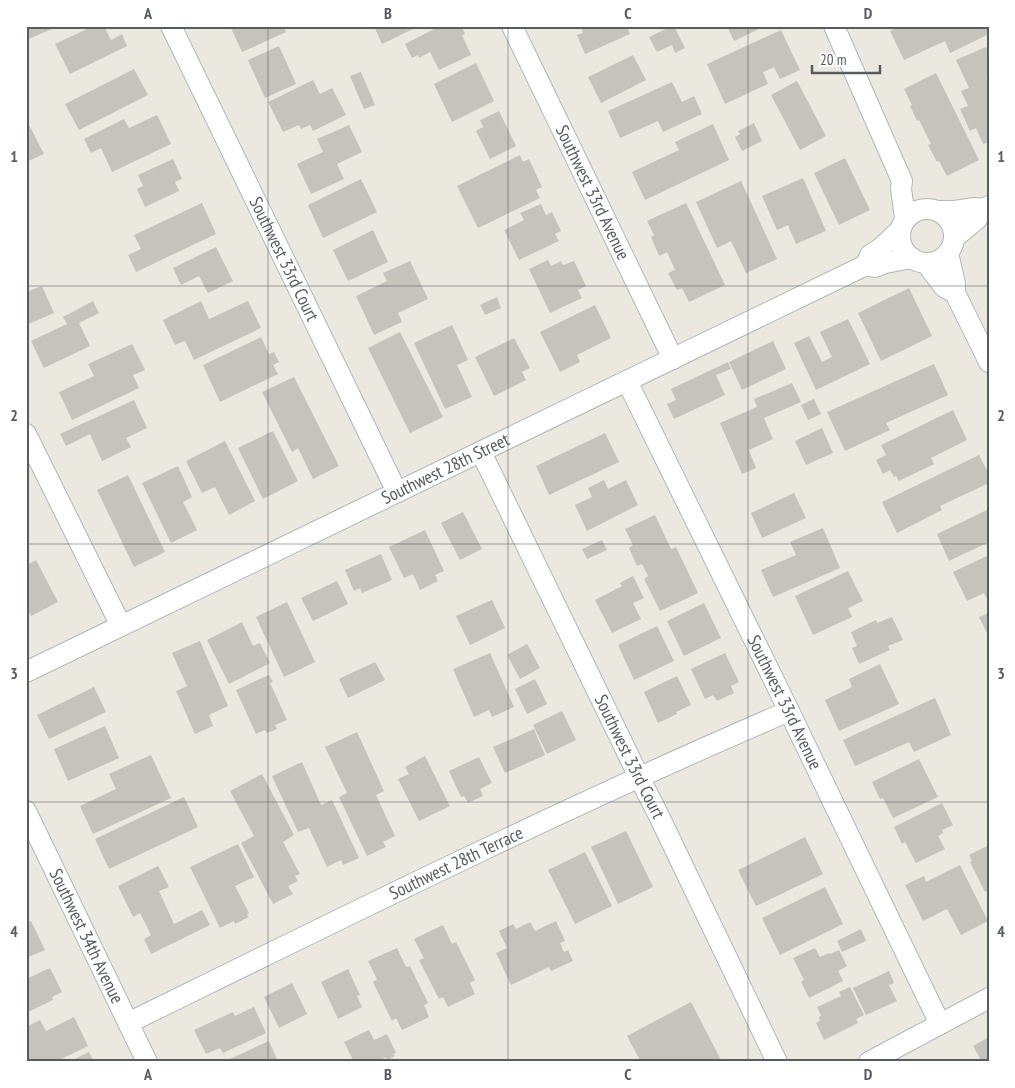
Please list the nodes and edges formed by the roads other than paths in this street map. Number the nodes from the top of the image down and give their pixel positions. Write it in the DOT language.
graph roads {
  1 [pos="171,26"];
  2 [pos="512,26"];
  3 [pos="834,26"];
  4 [pos="902,181"];
  5 [pos="985,208"];
  6 [pos="934,210"];
  7 [pos="903,224"];
  8 [pos="951,246"];
  9 [pos="919,261"];
  10 [pos="866,265"];
  11 [pos="956,293"];
  12 [pos="673,359"];
  13 [pos="989,362"];
  14 [pos="627,381"];
  15 [pos="26,434"];
  16 [pos="481,452"];
  17 [pos="397,492"];
  18 [pos="121,626"];
  19 [pos="26,672"];
  20 [pos="789,711"];
  21 [pos="639,777"];
  22 [pos="26,811"];
  23 [pos="989,998"];
  24 [pos="128,1023"];
  25 [pos="940,1024"];
  26 [pos="147,1062"];
  27 [pos="777,1062"];
  28 [pos="868,1062"];
  1 -- 17 [label="street, Southwest 33rd Court"];
  2 -- 12 [label="street, Southwest 33rd Avenue"];
  3 -- 4 [label="street"];
  4 -- 6 [label="street"];
  4 -- 7 [label="street"];
  5 -- 6 [label="street, Southwest 28th Street"];
  5 -- 8 [label="street, Southwest 28th Street"];
  6 -- 7 [label="street, Southwest 28th Street"];
  6 -- 8 [label="street"];
  7 -- 9 [label="street"];
  7 -- 10 [label="street, Southwest 28th Street"];
  8 -- 9 [label="street, Southwest 28th Street"];
  8 -- 11 [label="street"];
  9 -- 10 [label="street, Southwest 28th Street"];
  9 -- 11 [label="street"];
  10 -- 12 [label="street, Southwest 28th Street"];
  11 -- 13 [label="street"];
  12 -- 14 [label="street, Southwest 28th Street"];
  14 -- 16 [label="street, Southwest 28th Street"];
  14 -- 20 [label="street, Southwest 33rd Avenue"];
  15 -- 18 [label="street"];
  16 -- 17 [label="street, Southwest 28th Street"];
  16 -- 21 [label="street, Southwest 33rd Court"];
  17 -- 18 [label="street, Southwest 28th Street"];
  18 -- 19 [label="street, Southwest 28th Street"];
  20 -- 21 [label="street, Southwest 28th Terrace"];
  20 -- 25 [label="street, Southwest 33rd Avenue"];
  21 -- 24 [label="street, Southwest 28th Terrace"];
  21 -- 27 [label="street, Southwest 33rd Court"];
  22 -- 24 [label="street, Southwest 34th Avenue"];
  23 -- 25 [label="street"];
  24 -- 26 [label="street, Southwest 34th Avenue"];
  25 -- 28 [label="street"];
}
